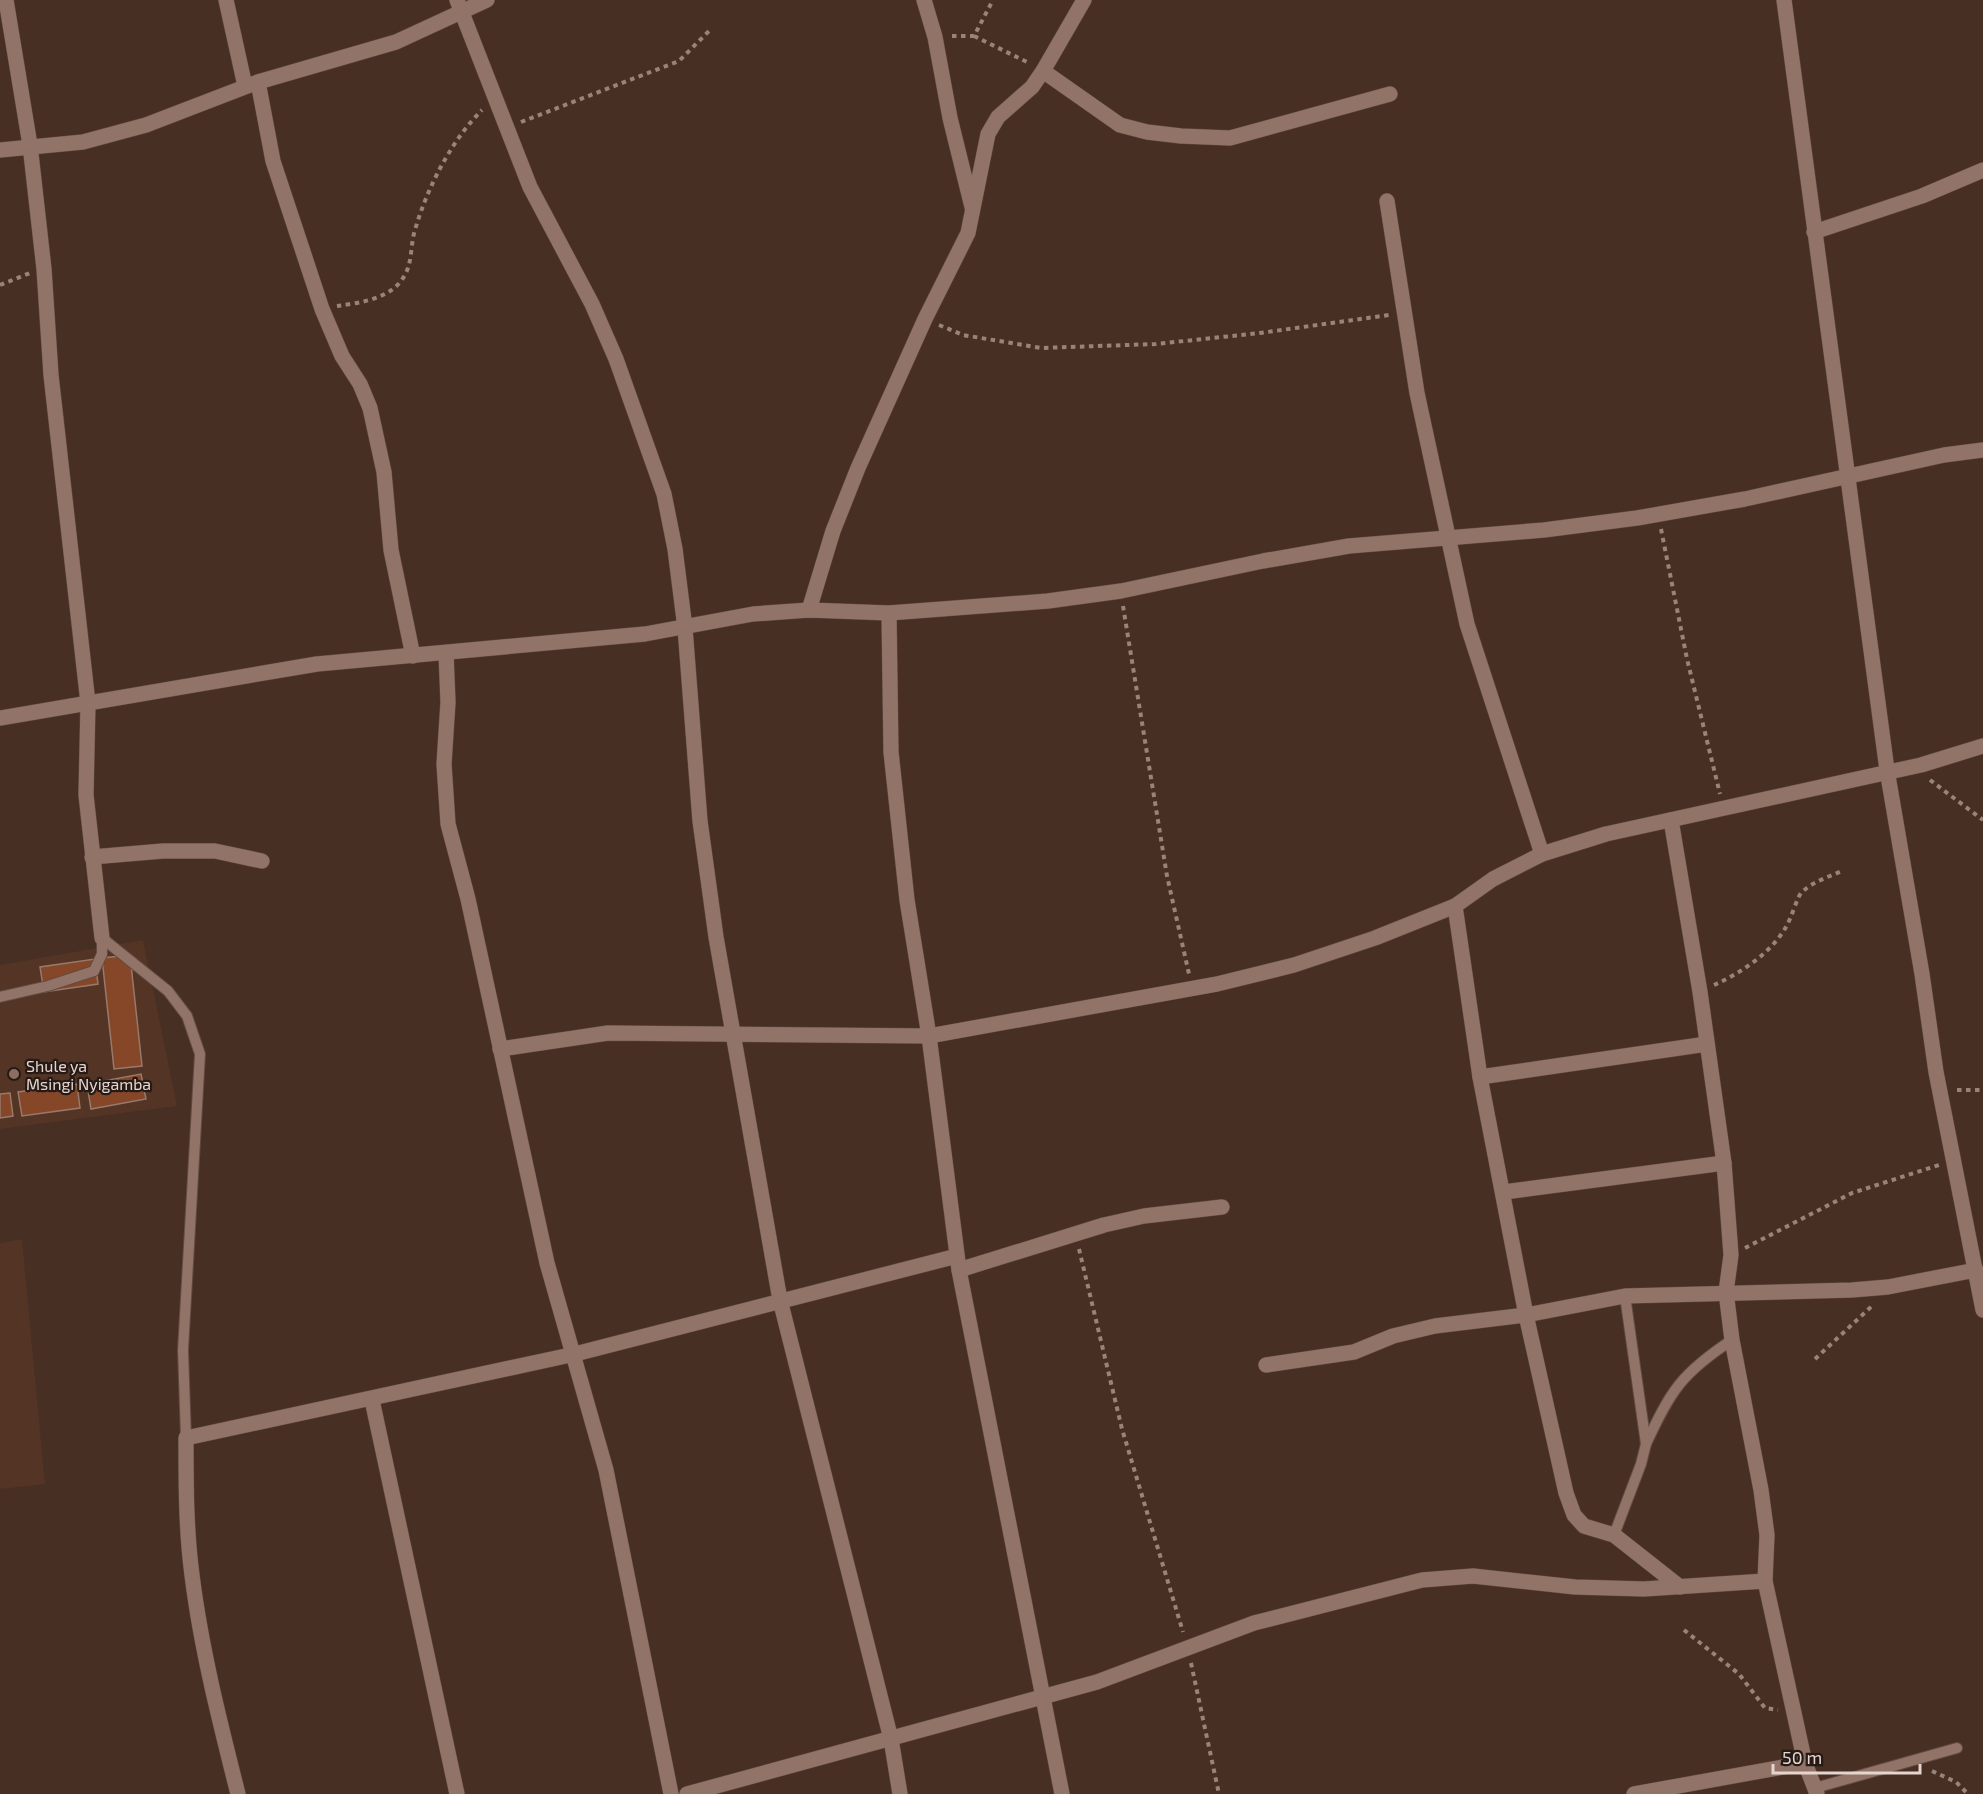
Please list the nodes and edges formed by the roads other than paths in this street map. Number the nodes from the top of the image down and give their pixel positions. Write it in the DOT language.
graph roads {
  1 [pos="6,0"];
  2 [pos="226,0"];
  3 [pos="487,0"];
  4 [pos="924,0"];
  5 [pos="1084,0"];
  6 [pos="1784,0"];
  7 [pos="459,6"];
  8 [pos="1043,71"];
  9 [pos="252,84"];
  10 [pos="1390,94"];
  11 [pos="30,145"];
  12 [pos="0,150"];
  13 [pos="1983,170"];
  14 [pos="1387,201"];
  15 [pos="973,212"];
  16 [pos="1814,232"];
  17 [pos="1983,450"];
  18 [pos="1849,478"];
  19 [pos="1450,538"];
  20 [pos="809,610"];
  21 [pos="889,613"];
  22 [pos="685,628"];
  23 [pos="446,653"];
  24 [pos="413,656"];
  25 [pos="88,703"];
  26 [pos="0,718"];
  27 [pos="1983,746"];
  28 [pos="1887,770"];
  29 [pos="1671,820"];
  30 [pos="1542,854"];
  31 [pos="92,857"];
  32 [pos="262,861"];
  33 [pos="1455,906"];
  34 [pos="102,938"];
  35 [pos="0,997"];
  36 [pos="732,1033"];
  37 [pos="928,1036"];
  38 [pos="1707,1044"];
  39 [pos="500,1049"];
  40 [pos="1480,1077"];
  41 [pos="1724,1163"];
  42 [pos="1504,1192"];
  43 [pos="1222,1207"];
  44 [pos="958,1263"];
  45 [pos="1976,1270"];
  46 [pos="1726,1292"];
  47 [pos="1625,1296"];
  48 [pos="780,1300"];
  49 [pos="1983,1310"];
  50 [pos="1526,1315"];
  51 [pos="1732,1340"];
  52 [pos="575,1354"];
  53 [pos="1266,1365"];
  54 [pos="372,1400"];
  55 [pos="186,1438"];
  56 [pos="1646,1444"];
  57 [pos="1614,1535"];
  58 [pos="1766,1581"];
  59 [pos="1680,1587"];
  60 [pos="1041,1697"];
  61 [pos="891,1739"];
  62 [pos="1957,1749"];
  63 [pos="1805,1763"];
  64 [pos="1816,1791"];
  65 [pos="238,1794"];
  66 [pos="457,1794"];
  67 [pos="671,1794"];
  68 [pos="687,1794"];
  69 [pos="900,1794"];
  70 [pos="1062,1794"];
  71 [pos="1634,1794"];
  1 -- 11 [label="street"];
  2 -- 9 [label="street"];
  3 -- 7 [label="street"];
  4 -- 15 [label="street"];
  5 -- 8 [label="street"];
  6 -- 16 [label="street"];
  7 -- 9 [label="street"];
  7 -- 22 [label="street"];
  8 -- 10 [label="street"];
  8 -- 15 [label="street"];
  9 -- 11 [label="street"];
  9 -- 24 [label="street"];
  11 -- 12 [label="street"];
  11 -- 25 [label="street"];
  13 -- 16 [label="street"];
  14 -- 19 [label="street"];
  15 -- 20 [label="street"];
  16 -- 18 [label="street"];
  17 -- 18 [label="street"];
  18 -- 19 [label="street"];
  18 -- 28 [label="street"];
  19 -- 21 [label="street"];
  19 -- 30 [label="street"];
  20 -- 21 [label="street"];
  20 -- 22 [label="street"];
  21 -- 37 [label="street"];
  22 -- 23 [label="street"];
  22 -- 36 [label="street"];
  23 -- 24 [label="street"];
  23 -- 39 [label="street"];
  24 -- 25 [label="street"];
  25 -- 26 [label="street"];
  25 -- 31 [label="street"];
  27 -- 28 [label="street"];
  28 -- 29 [label="street"];
  28 -- 45 [label="street"];
  29 -- 30 [label="street"];
  29 -- 38 [label="street"];
  30 -- 33 [label="street"];
  31 -- 32 [label="street"];
  31 -- 34 [label="street"];
  33 -- 37 [label="street"];
  33 -- 40 [label="street"];
  34 -- 35 [label="lane"];
  34 -- 55 [label="lane"];
  36 -- 37 [label="street"];
  36 -- 39 [label="street"];
  36 -- 48 [label="street"];
  37 -- 44 [label="street"];
  38 -- 40 [label="street"];
  38 -- 41 [label="street"];
  39 -- 52 [label="street"];
  40 -- 42 [label="street"];
  41 -- 42 [label="street"];
  41 -- 46 [label="street"];
  42 -- 50 [label="street"];
  43 -- 44 [label="street"];
  44 -- 48 [label="street"];
  44 -- 60 [label="street"];
  45 -- 46 [label="street"];
  45 -- 49 [label="street"];
  46 -- 47 [label="street"];
  46 -- 51 [label="street"];
  47 -- 50 [label="street"];
  47 -- 56 [label="lane"];
  48 -- 52 [label="street"];
  48 -- 61 [label="street"];
  50 -- 53 [label="street"];
  50 -- 57 [label="street"];
  51 -- 56 [label="lane"];
  51 -- 58 [label="street"];
  52 -- 54 [label="street"];
  52 -- 67 [label="street"];
  54 -- 55 [label="street"];
  54 -- 66 [label="street"];
  55 -- 65 [label="street"];
  56 -- 57 [label="lane"];
  57 -- 59 [label="street"];
  58 -- 59 [label="street"];
  58 -- 63 [label="street"];
  59 -- 60 [label="street"];
  60 -- 61 [label="street"];
  60 -- 70 [label="street"];
  61 -- 68 [label="street"];
  61 -- 69 [label="street"];
  62 -- 64 [label="lane"];
  63 -- 64 [label="street"];
  63 -- 71 [label="street"];
}
